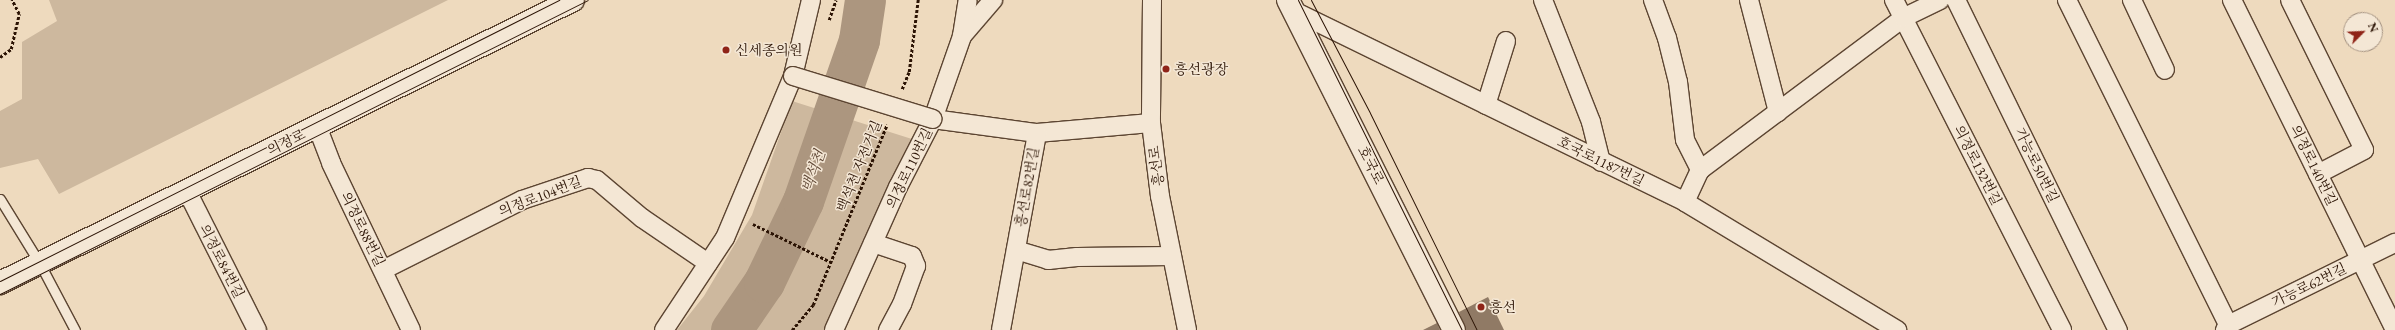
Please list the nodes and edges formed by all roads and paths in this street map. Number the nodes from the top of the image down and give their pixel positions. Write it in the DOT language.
graph roads {
  1 [pos="12,0"];
  2 [pos="573,0"];
  3 [pos="811,0"];
  4 [pos="918,0"];
  5 [pos="968,0"];
  6 [pos="994,0"];
  7 [pos="1152,0"];
  8 [pos="1544,0"];
  9 [pos="1653,0"];
  10 [pos="1749,0"];
  11 [pos="1894,0"];
  12 [pos="1940,0"];
  13 [pos="1956,0"];
  14 [pos="2067,0"];
  15 [pos="2132,0"];
  16 [pos="2232,0"];
  17 [pos="2290,0"];
  18 [pos="1291,6"];
  19 [pos="1902,18"];
  20 [pos="962,36"];
  21 [pos="1506,41"];
  22 [pos="0,57"];
  23 [pos="2165,70"];
  24 [pos="793,76"];
  25 [pos="900,94"];
  26 [pos="1486,105"];
  27 [pos="1778,112"];
  28 [pos="933,119"];
  29 [pos="888,123"];
  30 [pos="1151,123"];
  31 [pos="317,126"];
  32 [pos="1037,133"];
  33 [pos="1601,162"];
  34 [pos="1700,170"];
  35 [pos="2318,174"];
  36 [pos="187,191"];
  37 [pos="0,199"];
  38 [pos="1685,202"];
  39 [pos="749,222"];
  40 [pos="873,243"];
  41 [pos="2395,243"];
  42 [pos="1016,250"];
  43 [pos="1172,256"];
  44 [pos="2360,260"];
  45 [pos="831,262"];
  46 [pos="708,263"];
  47 [pos="40,264"];
  48 [pos="383,270"];
  49 [pos="0,283"];
  50 [pos="2226,328"];
  51 [pos="75,330"];
  52 [pos="257,330"];
  53 [pos="411,330"];
  54 [pos="664,330"];
  55 [pos="792,330"];
  56 [pos="834,330"];
  57 [pos="888,330"];
  58 [pos="1001,330"];
  59 [pos="1187,330"];
  60 [pos="1454,330"];
  61 [pos="1897,330"];
  62 [pos="2062,330"];
  63 [pos="2118,330"];
  64 [pos="2395,330"];
  1 -- 22 [label="path"];
  2 -- 31 [label="street, 의정로"];
  3 -- 24 [label="street"];
  4 -- 25 [label="path"];
  5 -- 20 [label="street, 의정로110번길"];
  6 -- 20 [label="street"];
  7 -- 30 [label="street, 흥선로"];
  8 -- 33 [label="street"];
  9 -- 34 [label="street"];
  10 -- 27 [label="street"];
  11 -- 19 [label="street, 의정로132번길"];
  12 -- 19 [label="street"];
  13 -- 63 [label="street, 가능로50번길"];
  14 -- 50 [label="street"];
  15 -- 23 [label="street"];
  16 -- 35 [label="street, 의정로140번길"];
  17 -- 35 [label="street"];
  18 -- 26 [label="street, 호국로1187번길"];
  18 -- 60 [label="street, 호국로"];
  19 -- 27 [label="street"];
  19 -- 62 [label="street, 의정로132번길"];
  20 -- 28 [label="street, 의정로110번길"];
  21 -- 26 [label="street"];
  24 -- 28 [label="street, bridge"];
  24 -- 46 [label="street"];
  26 -- 33 [label="street, 호국로1187번길"];
  27 -- 34 [label="street"];
  28 -- 32 [label="street"];
  28 -- 40 [label="street, 의정로110번길"];
  29 -- 45 [label="path, 백석천 자전거길"];
  30 -- 32 [label="street, 흥선로82번길"];
  30 -- 43 [label="street, 흥선로"];
  31 -- 36 [label="street, 의정로"];
  31 -- 48 [label="street, 의정로88번길"];
  32 -- 42 [label="street, 흥선로82번길"];
  33 -- 38 [label="street, 호국로1187번길"];
  34 -- 38 [label="street"];
  35 -- 44 [label="street, 의정로140번길"];
  36 -- 47 [label="street, 의정로"];
  36 -- 52 [label="street, 의정로84번길"];
  37 -- 47 [label="lane"];
  38 -- 61 [label="street, 호국로1187번길"];
  39 -- 45 [label="path"];
  40 -- 56 [label="street, 의정로110번길"];
  40 -- 57 [label="street"];
  41 -- 44 [label="street, 가능로62번길"];
  42 -- 43 [label="street"];
  42 -- 58 [label="street, 흥선로82번길"];
  43 -- 59 [label="street, 흥선로"];
  44 -- 50 [label="street, 가능로62번길"];
  44 -- 64 [label="street, 의정로140번길"];
  45 -- 55 [label="path, 백석천 자전거길"];
  46 -- 48 [label="street, 의정로104번길"];
  46 -- 54 [label="street"];
  47 -- 49 [label="street, 의정로"];
  47 -- 51 [label="lane"];
  48 -- 53 [label="street, 의정로88번길"];
}
